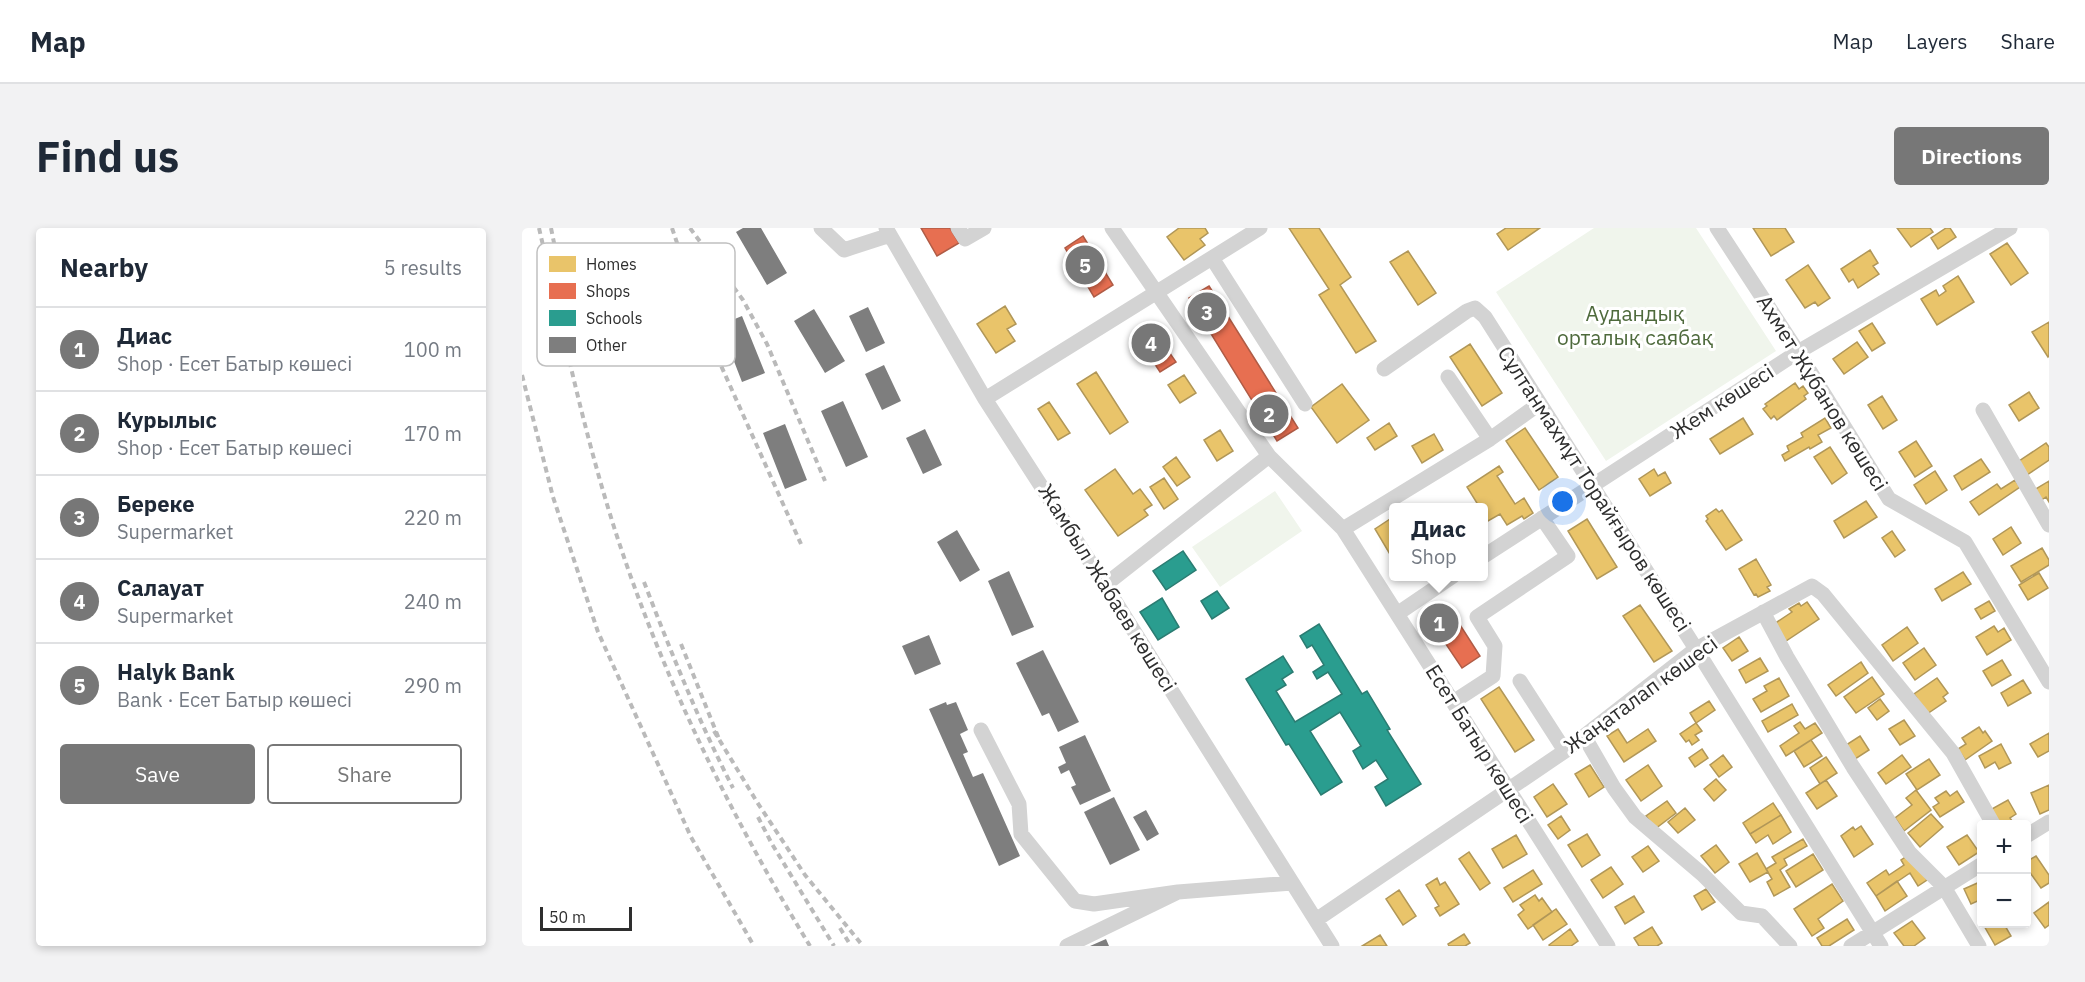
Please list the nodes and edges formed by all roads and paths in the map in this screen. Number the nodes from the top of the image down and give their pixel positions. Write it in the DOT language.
graph roads {
  1 [pos="821,228"];
  2 [pos="958,228"];
  3 [pos="984,228"];
  4 [pos="1112,228"];
  5 [pos="1260,228"];
  6 [pos="1717,228"];
  7 [pos="2010,228"];
  8 [pos="888,231"];
  9 [pos="1212,258"];
  10 [pos="1157,293"];
  11 [pos="1798,352"];
  12 [pos="1384,369"];
  13 [pos="1448,376"];
  14 [pos="985,399"];
  15 [pos="1305,404"];
  16 [pos="1539,404"];
  17 [pos="1983,410"];
  18 [pos="1490,439"];
  19 [pos="1269,456"];
  20 [pos="1591,487"];
  21 [pos="1542,518"];
  22 [pos="2049,525"];
  23 [pos="1343,529"];
  24 [pos="1488,553"];
  25 [pos="1446,581"];
  26 [pos="1105,585"];
  27 [pos="1763,612"];
  28 [pos="1397,614"];
  29 [pos="1696,649"];
  30 [pos="1520,681"];
  31 [pos="2049,682"];
  32 [pos="1453,702"];
  33 [pos="981,730"];
  34 [pos="1584,736"];
  35 [pos="1565,751"];
  36 [pos="1508,789"];
  37 [pos="1990,820"];
  38 [pos="2049,822"];
  39 [pos="2031,833"];
  40 [pos="1977,867"];
  41 [pos="1292,884"];
  42 [pos="1944,887"];
  43 [pos="1178,892"];
  44 [pos="1316,920"];
  45 [pos="1872,932"];
  46 [pos="1067,946"];
  47 [pos="1332,946"];
  48 [pos="1608,946"];
  49 [pos="1790,946"];
  50 [pos="1851,946"];
  51 [pos="1881,946"];
  52 [pos="1979,946"];
  1 -- 8 [label="street"];
  2 -- 3 [label="street"];
  4 -- 10 [label="street, Есет Батыр көшесі"];
  5 -- 9 [label="street"];
  6 -- 11 [label="street, Ахмет Жұбанов көшесі"];
  7 -- 11 [label="street, Жем көшесі"];
  8 -- 14 [label="street, Жамбыл Жабаев көшесі"];
  9 -- 10 [label="street"];
  9 -- 15 [label="street"];
  10 -- 14 [label="street"];
  10 -- 19 [label="street, Есет Батыр көшесі"];
  11 -- 20 [label="street, Жем көшесі"];
  11 -- 31 [label="street, Ахмет Жұбанов көшесі"];
  12 -- 16 [label="street, Сұлтанмахмұт Торайғыров көшесі"];
  13 -- 18 [label="street"];
  14 -- 26 [label="street, Жамбыл Жабаев көшесі"];
  16 -- 18 [label="street"];
  16 -- 20 [label="street, Сұлтанмахмұт Торайғыров көшесі"];
  17 -- 22 [label="street"];
  18 -- 23 [label="street"];
  19 -- 23 [label="street, Есет Батыр көшесі"];
  19 -- 26 [label="street"];
  20 -- 21 [label="street, Жем көшесі"];
  20 -- 29 [label="street, Сұлтанмахмұт Торайғыров көшесі"];
  21 -- 24 [label="street, Жем көшесі"];
  21 -- 32 [label="street"];
  23 -- 28 [label="street, Есет Батыр көшесі"];
  25 -- 28 [label="street"];
  26 -- 41 [label="street, Жамбыл Жабаев көшесі"];
  27 -- 29 [label="street, Жаңаталап көшесі"];
  27 -- 37 [label="street, Жаңаталап көшесі"];
  27 -- 42 [label="street"];
  28 -- 32 [label="street, Есет Батыр көшесі"];
  29 -- 34 [label="street, Жаңаталап көшесі"];
  29 -- 45 [label="street, Сұлтанмахмұт Торайғыров көшесі"];
  30 -- 35 [label="street"];
  32 -- 36 [label="street, Есет Батыр көшесі"];
  33 -- 43 [label="street"];
  34 -- 35 [label="street, Жаңаталап көшесі"];
  34 -- 49 [label="street"];
  35 -- 36 [label="street, Жаңаталап көшесі"];
  36 -- 44 [label="street, Жаңаталап көшесі"];
  36 -- 48 [label="street, Есет Батыр көшесі"];
  38 -- 39 [label="street"];
  40 -- 42 [label="street"];
  41 -- 43 [label="street"];
  41 -- 44 [label="street, Жамбыл Жабаев көшесі"];
  42 -- 45 [label="street"];
  42 -- 52 [label="street"];
  43 -- 46 [label="street"];
  44 -- 47 [label="street, Жамбыл Жабаев көшесі"];
  45 -- 50 [label="street"];
  45 -- 51 [label="street, Сұлтанмахмұт Торайғыров көшесі"];
}
